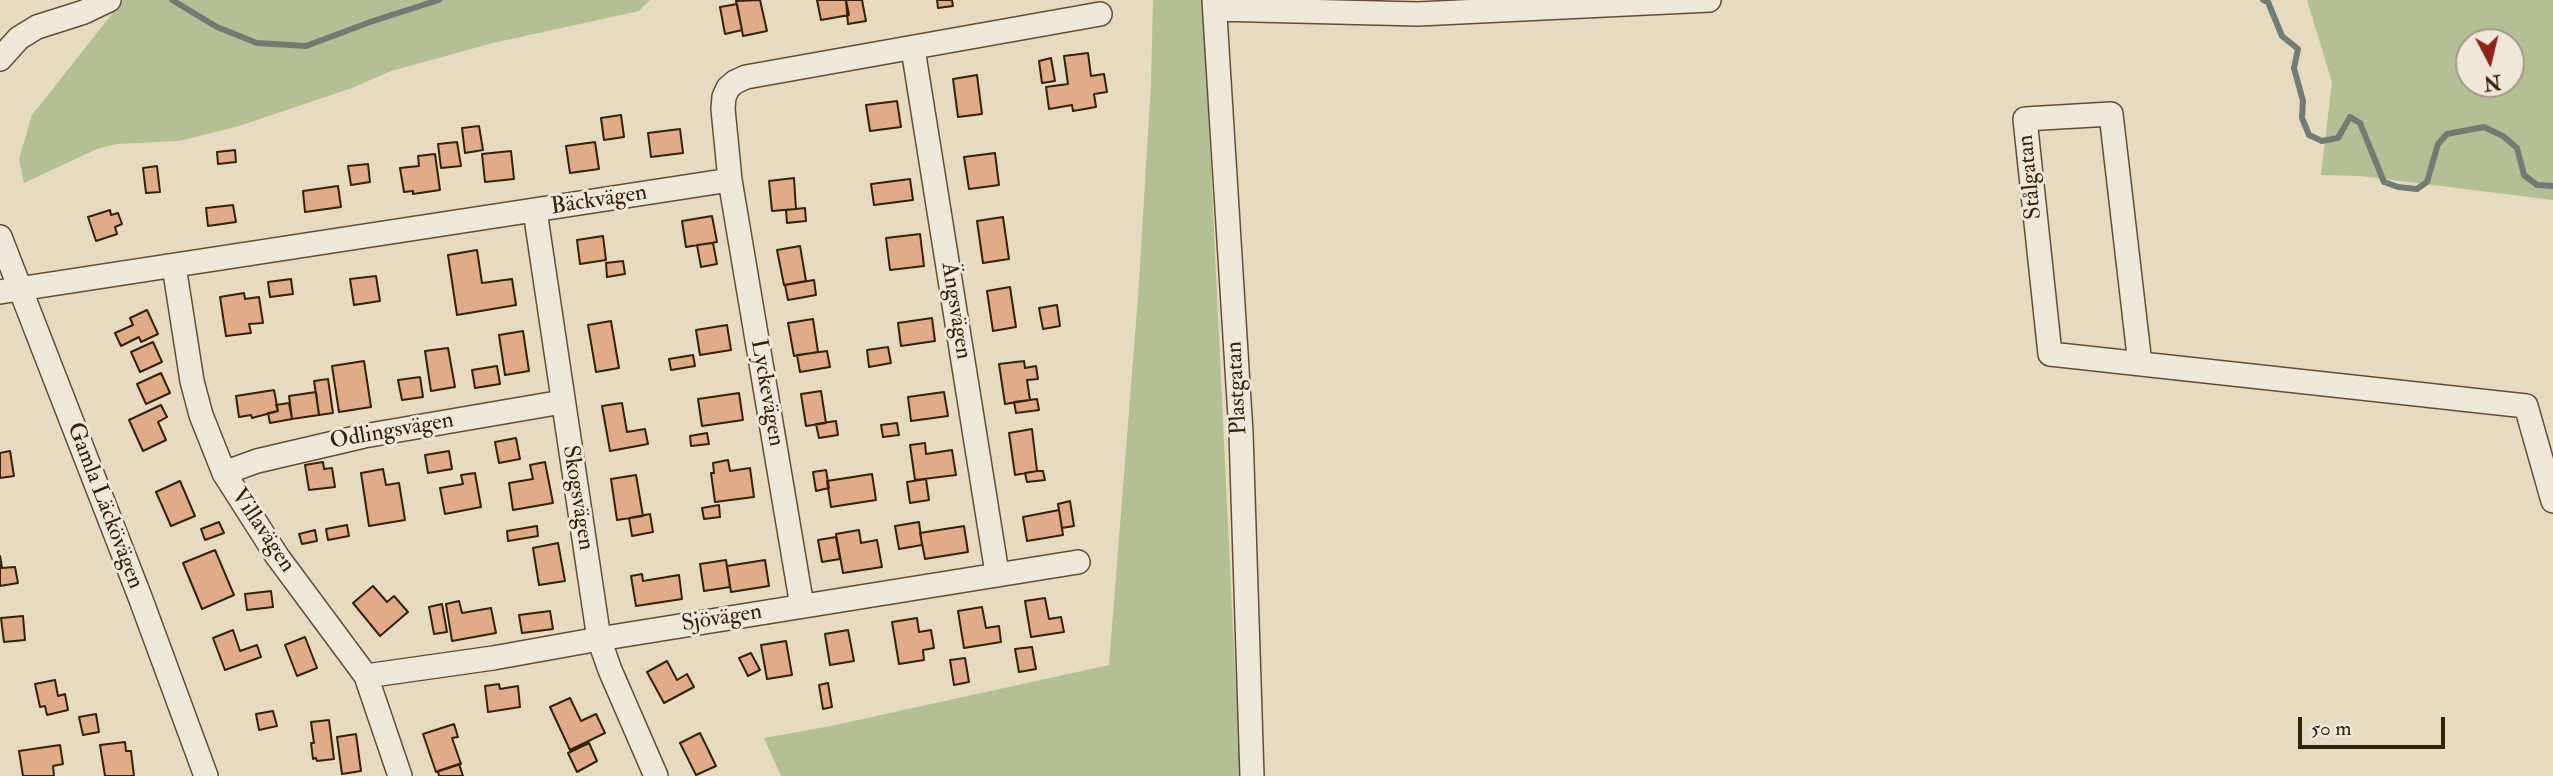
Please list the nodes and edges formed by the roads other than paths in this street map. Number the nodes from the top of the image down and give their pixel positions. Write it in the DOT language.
graph roads {
  1 [pos="1709,0"];
  2 [pos="106,2"];
  3 [pos="1215,4"];
  4 [pos="1100,14"];
  5 [pos="913,49"];
  6 [pos="0,59"];
  7 [pos="730,180"];
  8 [pos="535,211"];
  9 [pos="0,237"];
  10 [pos="174,266"];
  11 [pos="10,290"];
  12 [pos="2140,364"];
  13 [pos="562,402"];
  14 [pos="224,473"];
  15 [pos="2553,501"];
  16 [pos="1079,562"];
  17 [pos="997,573"];
  18 [pos="802,606"];
  19 [pos="599,639"];
  20 [pos="366,676"];
  21 [pos="206,776"];
  22 [pos="400,776"];
  23 [pos="656,776"];
  24 [pos="1252,776"];
  1 -- 3 [label="street"];
  2 -- 6 [label="street"];
  3 -- 24 [label="street, Plastgatan"];
  4 -- 5 [label="street"];
  5 -- 7 [label="street"];
  5 -- 17 [label="street, Ängsvägen"];
  7 -- 8 [label="street, Bäckvägen"];
  7 -- 18 [label="street, Lyckevägen"];
  8 -- 10 [label="street, Bäckvägen"];
  8 -- 13 [label="street, Skogsvägen"];
  9 -- 11 [label="street, Gamla Läckövägen"];
  10 -- 11 [label="street, Bäckvägen"];
  10 -- 14 [label="street, Villavägen"];
  11 -- 21 [label="street, Gamla Läckövägen"];
  12 -- 12 [label="street, Stålgatan"];
  12 -- 15 [label="street, Stålgatan"];
  13 -- 14 [label="street, Odlingsvägen"];
  13 -- 19 [label="street, Skogsvägen"];
  14 -- 20 [label="street, Villavägen"];
  16 -- 17 [label="street, Sjövägen"];
  17 -- 18 [label="street, Sjövägen"];
  18 -- 19 [label="street, Sjövägen"];
  19 -- 20 [label="street, Sjövägen"];
  19 -- 23 [label="street, Skogsvägen"];
  20 -- 22 [label="street, Villavägen"];
}
